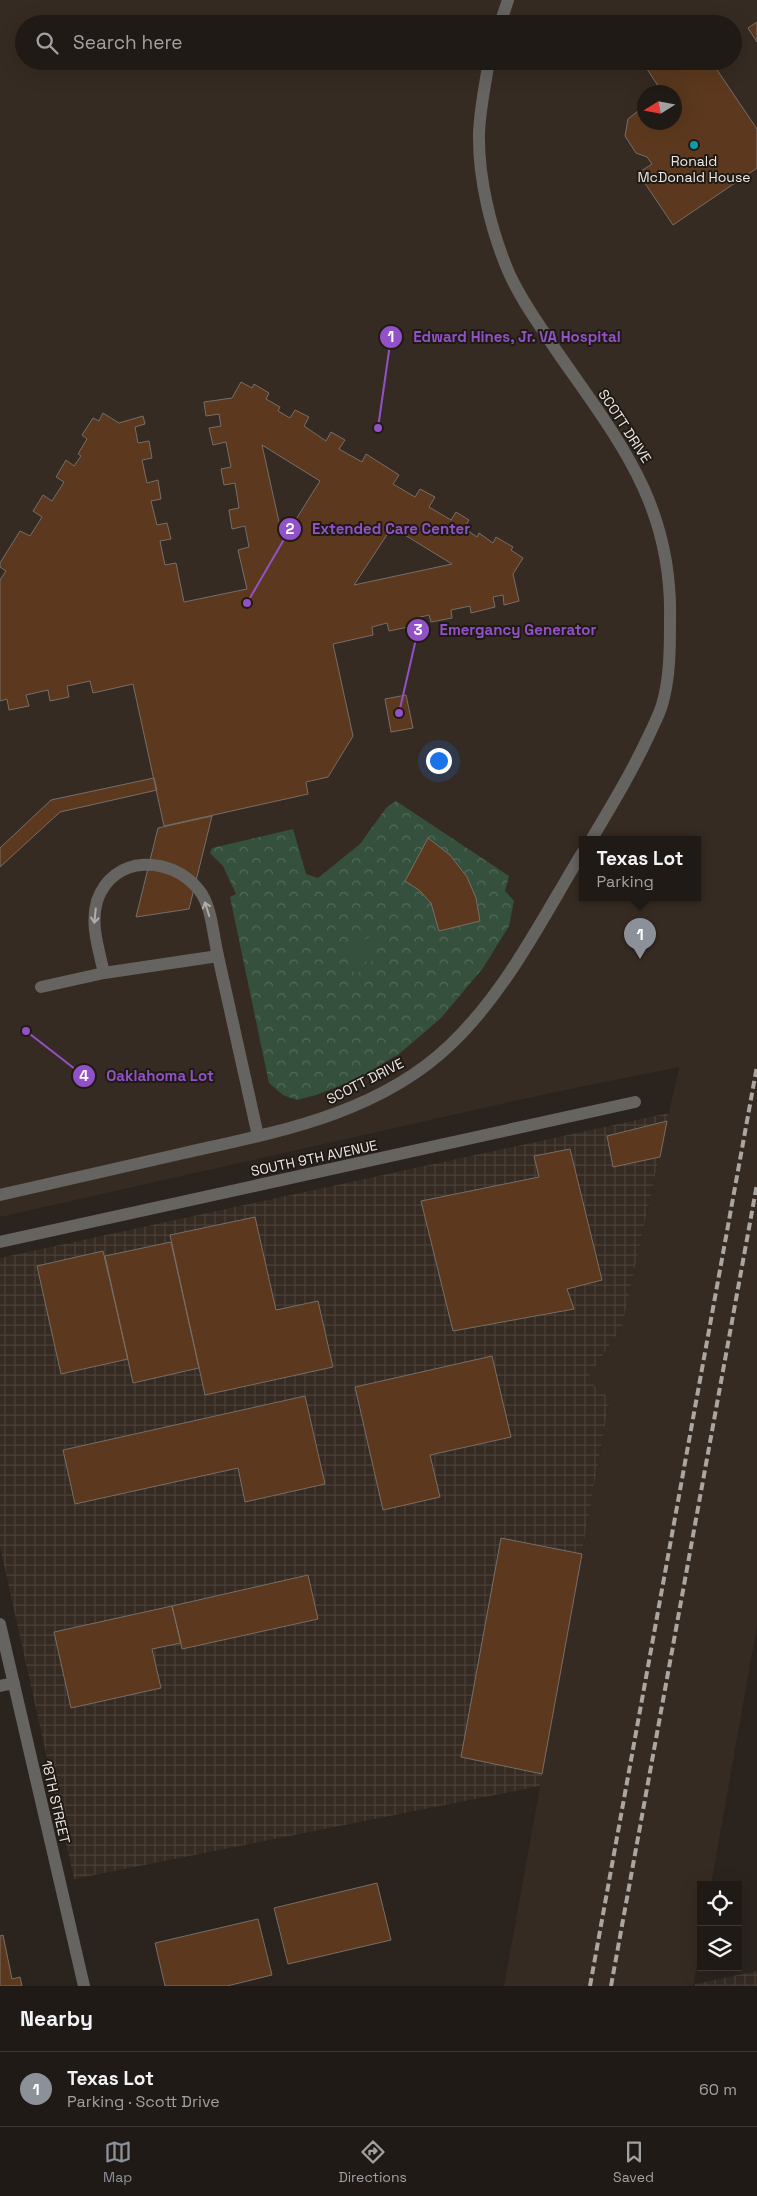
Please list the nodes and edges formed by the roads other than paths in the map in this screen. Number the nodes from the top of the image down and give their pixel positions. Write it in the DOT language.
graph roads {
  1 [pos="508,0"];
  2 [pos="503,15"];
  3 [pos="487,70"];
  4 [pos="592,836"];
  5 [pos="579,858"];
  6 [pos="218,956"];
  7 [pos="104,974"];
  8 [pos="41,987"];
  9 [pos="635,1102"];
  10 [pos="258,1136"];
  11 [pos="0,1195"];
  12 [pos="0,1242"];
  13 [pos="0,1624"];
  14 [pos="14,1683"];
  15 [pos="0,1686"];
  16 [pos="84,1986"];
  1 -- 2 [label="street"];
  3 -- 4 [label="street, SCOTT DRIVE"];
  5 -- 10 [label="street, SCOTT DRIVE"];
  6 -- 7 [label="street"];
  6 -- 7 [label="street, one-way"];
  6 -- 10 [label="street"];
  7 -- 8 [label="street"];
  9 -- 12 [label="street, SOUTH 9TH AVENUE"];
  10 -- 11 [label="street, SCOTT DRIVE"];
  13 -- 14 [label="street, 18TH STREET"];
  14 -- 15 [label="street"];
  14 -- 16 [label="street, 18TH STREET"];
}
